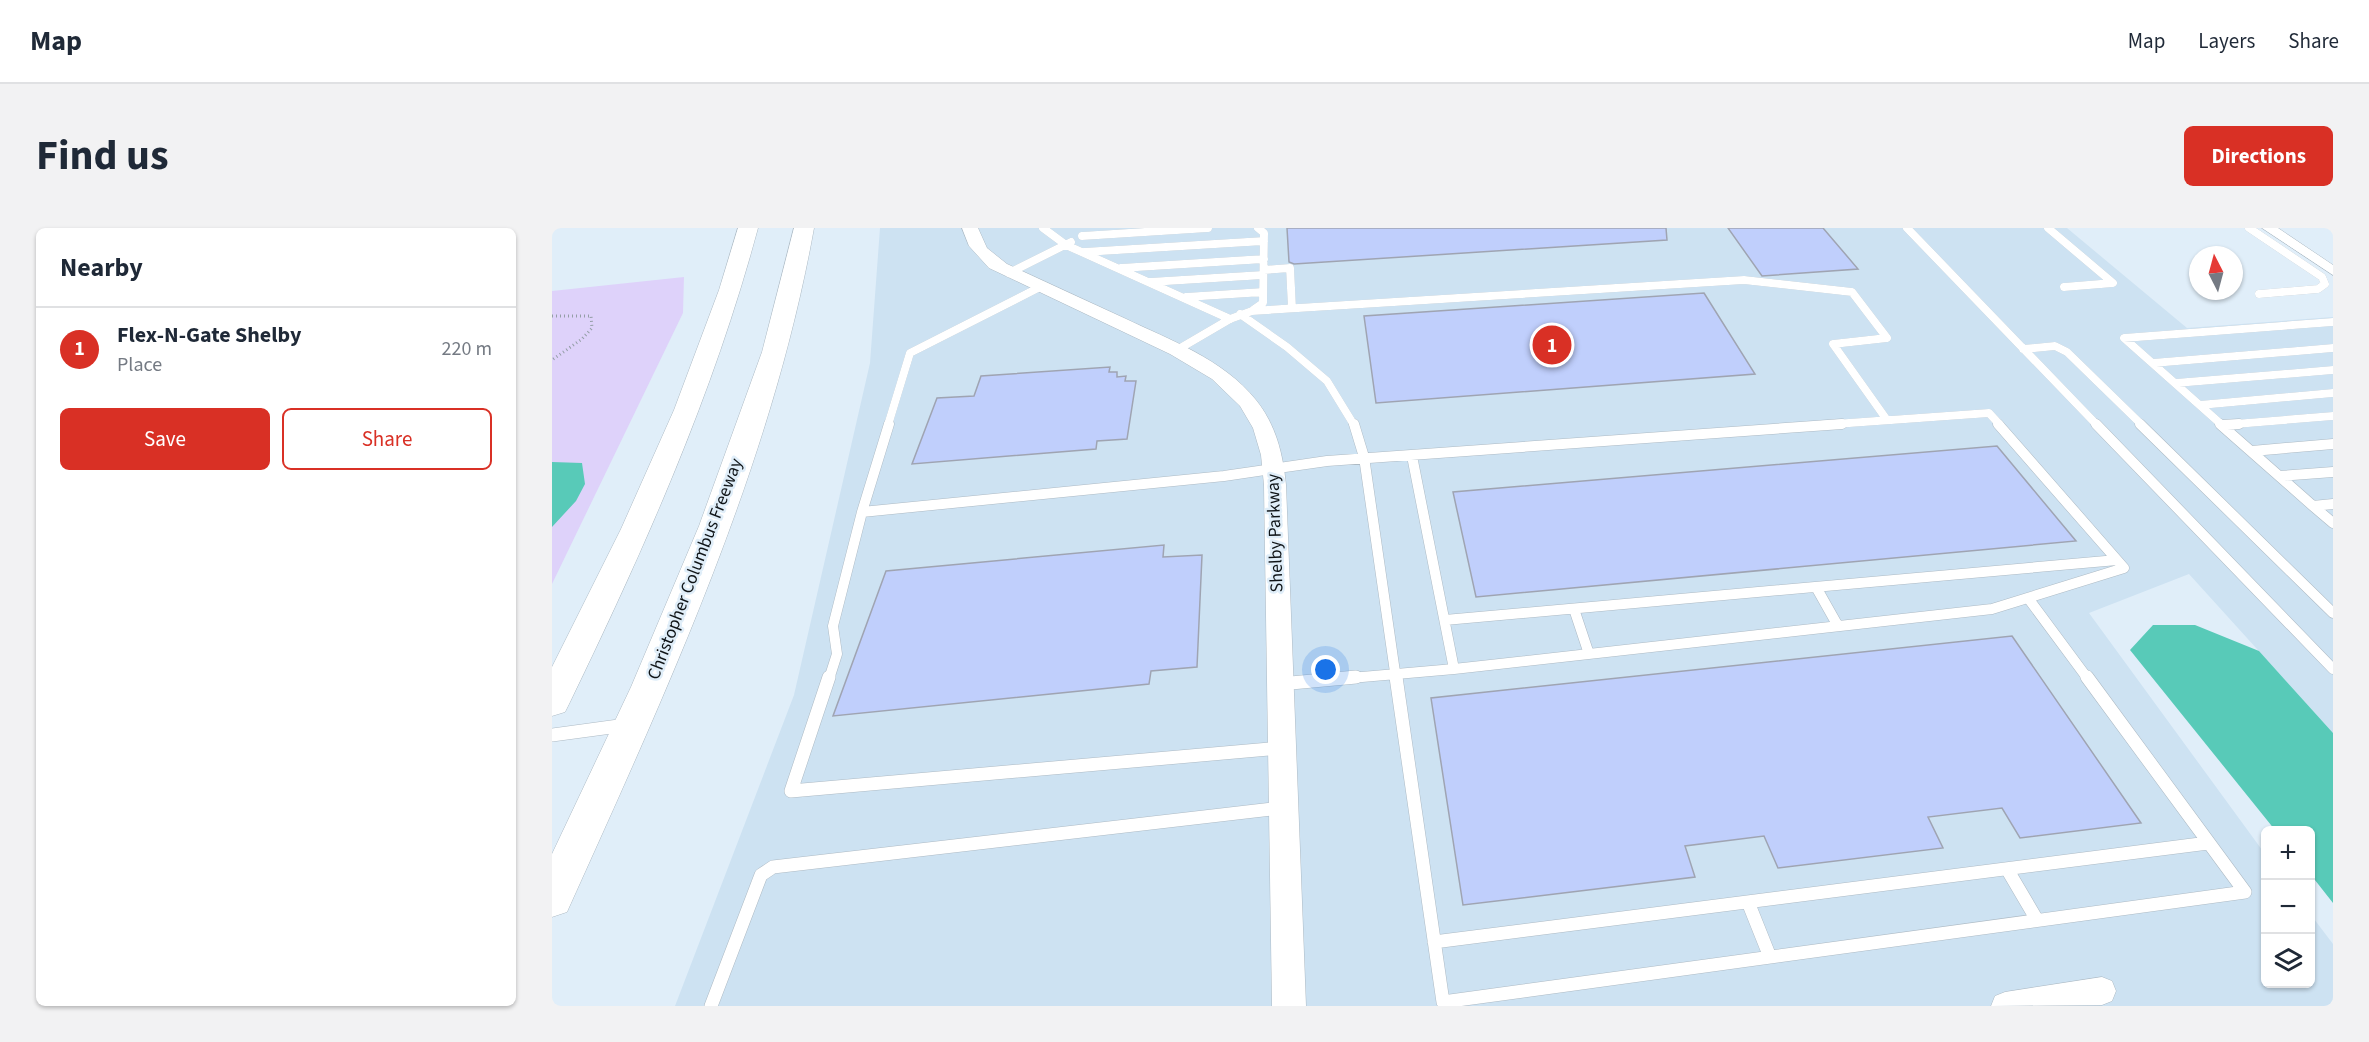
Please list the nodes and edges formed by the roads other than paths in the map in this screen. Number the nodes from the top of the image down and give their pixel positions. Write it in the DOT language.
graph roads {
  1 [pos="748,228"];
  2 [pos="804,228"];
  3 [pos="969,228"];
  4 [pos="1099,228"];
  5 [pos="1208,228"];
  6 [pos="1258,228"];
  7 [pos="1907,228"];
  8 [pos="2048,228"];
  9 [pos="2249,228"];
  10 [pos="2269,228"];
  11 [pos="1048,229"];
  12 [pos="1082,236"];
  13 [pos="1264,241"];
  14 [pos="1066,245"];
  15 [pos="1083,252"];
  16 [pos="1264,259"];
  17 [pos="1118,268"];
  18 [pos="2333,271"];
  19 [pos="1264,272"];
  20 [pos="1009,273"];
  21 [pos="1149,282"];
  22 [pos="1040,286"];
  23 [pos="2064,287"];
  24 [pos="1263,292"];
  25 [pos="2259,294"];
  26 [pos="1183,297"];
  27 [pos="1292,308"];
  28 [pos="1252,311"];
  29 [pos="1240,314"];
  30 [pos="1230,319"];
  31 [pos="2333,322"];
  32 [pos="2024,348"];
  33 [pos="2333,348"];
  34 [pos="1177,350"];
  35 [pos="2153,363"];
  36 [pos="2333,370"];
  37 [pos="2176,383"];
  38 [pos="2333,393"];
  39 [pos="2200,405"];
  40 [pos="2333,416"];
  41 [pos="1887,420"];
  42 [pos="2223,425"];
  43 [pos="2333,444"];
  44 [pos="2252,451"];
  45 [pos="1412,456"];
  46 [pos="1364,458"];
  47 [pos="1274,468"];
  48 [pos="2333,472"];
  49 [pos="2280,476"];
  50 [pos="2333,504"];
  51 [pos="2313,506"];
  52 [pos="862,512"];
  53 [pos="2333,523"];
  54 [pos="2117,560"];
  55 [pos="1816,587"];
  56 [pos="2028,598"];
  57 [pos="1574,609"];
  58 [pos="2333,613"];
  59 [pos="1445,620"];
  60 [pos="1838,626"];
  61 [pos="1589,654"];
  62 [pos="1454,669"];
  63 [pos="2333,669"];
  64 [pos="1394,673"];
  65 [pos="1280,684"];
  66 [pos="552,702"];
  67 [pos="632,724"];
  68 [pos="552,735"];
  69 [pos="1281,748"];
  70 [pos="1282,808"];
  71 [pos="2208,843"];
  72 [pos="2007,869"];
  73 [pos="552,898"];
  74 [pos="1748,902"];
  75 [pos="2037,921"];
  76 [pos="1434,942"];
  77 [pos="1770,957"];
  78 [pos="2106,999"];
  79 [pos="1440,1004"];
  80 [pos="2021,1005"];
  81 [pos="711,1006"];
  82 [pos="1289,1006"];
  1 -- 66 [label="highway"];
  2 -- 67 [label="highway, Christopher Columbus Freeway"];
  3 -- 20 [label="street, Shelby Parkway"];
  4 -- 12 [label="lane"];
  5 -- 12 [label="lane"];
  6 -- 13 [label="lane"];
  7 -- 32 [label="lane"];
  8 -- 23 [label="lane"];
  9 -- 25 [label="lane"];
  10 -- 18 [label="street"];
  11 -- 14 [label="lane"];
  12 -- 14 [label="lane"];
  13 -- 15 [label="lane"];
  13 -- 16 [label="lane"];
  14 -- 15 [label="lane"];
  14 -- 20 [label="lane"];
  15 -- 17 [label="lane"];
  16 -- 17 [label="lane"];
  16 -- 19 [label="lane"];
  17 -- 21 [label="lane"];
  19 -- 21 [label="lane"];
  19 -- 24 [label="lane"];
  19 -- 27 [label="lane"];
  20 -- 22 [label="street, Shelby Parkway"];
  21 -- 26 [label="lane"];
  22 -- 34 [label="street, Shelby Parkway"];
  22 -- 52 [label="lane"];
  24 -- 26 [label="lane"];
  24 -- 28 [label="lane"];
  26 -- 30 [label="lane"];
  27 -- 28 [label="lane"];
  27 -- 41 [label="lane"];
  28 -- 29 [label="lane"];
  29 -- 30 [label="lane"];
  29 -- 46 [label="lane"];
  30 -- 34 [label="lane"];
  31 -- 35 [label="lane"];
  32 -- 58 [label="lane"];
  32 -- 63 [label="lane"];
  33 -- 35 [label="lane"];
  34 -- 47 [label="street, Shelby Parkway"];
  35 -- 37 [label="lane"];
  36 -- 37 [label="lane"];
  37 -- 39 [label="lane"];
  38 -- 39 [label="lane"];
  39 -- 42 [label="lane"];
  40 -- 42 [label="lane"];
  41 -- 45 [label="lane"];
  41 -- 54 [label="lane"];
  42 -- 44 [label="lane"];
  43 -- 44 [label="lane"];
  44 -- 49 [label="lane"];
  45 -- 46 [label="lane"];
  45 -- 59 [label="lane"];
  46 -- 47 [label="lane"];
  46 -- 64 [label="lane"];
  47 -- 52 [label="lane"];
  47 -- 65 [label="street, Shelby Parkway"];
  48 -- 49 [label="lane"];
  49 -- 51 [label="lane"];
  50 -- 51 [label="lane"];
  51 -- 53 [label="lane"];
  52 -- 69 [label="lane"];
  54 -- 55 [label="lane"];
  54 -- 56 [label="lane"];
  55 -- 57 [label="lane"];
  55 -- 60 [label="lane"];
  56 -- 60 [label="lane"];
  56 -- 71 [label="lane"];
  57 -- 59 [label="lane"];
  57 -- 61 [label="lane"];
  59 -- 62 [label="lane"];
  60 -- 61 [label="lane"];
  61 -- 62 [label="lane"];
  62 -- 64 [label="lane"];
  64 -- 65 [label="lane"];
  64 -- 76 [label="lane"];
  65 -- 69 [label="street, Shelby Parkway"];
  67 -- 68 [label="lane"];
  67 -- 73 [label="highway, Christopher Columbus Freeway"];
  69 -- 70 [label="street, Shelby Parkway"];
  70 -- 81 [label="lane"];
  70 -- 82 [label="street, Shelby Parkway"];
  71 -- 72 [label="lane"];
  71 -- 75 [label="lane"];
  72 -- 74 [label="lane"];
  72 -- 75 [label="lane"];
  74 -- 76 [label="lane"];
  74 -- 77 [label="lane"];
  75 -- 77 [label="lane"];
  76 -- 79 [label="lane"];
  77 -- 79 [label="lane"];
  78 -- 80 [label="street"];
}
